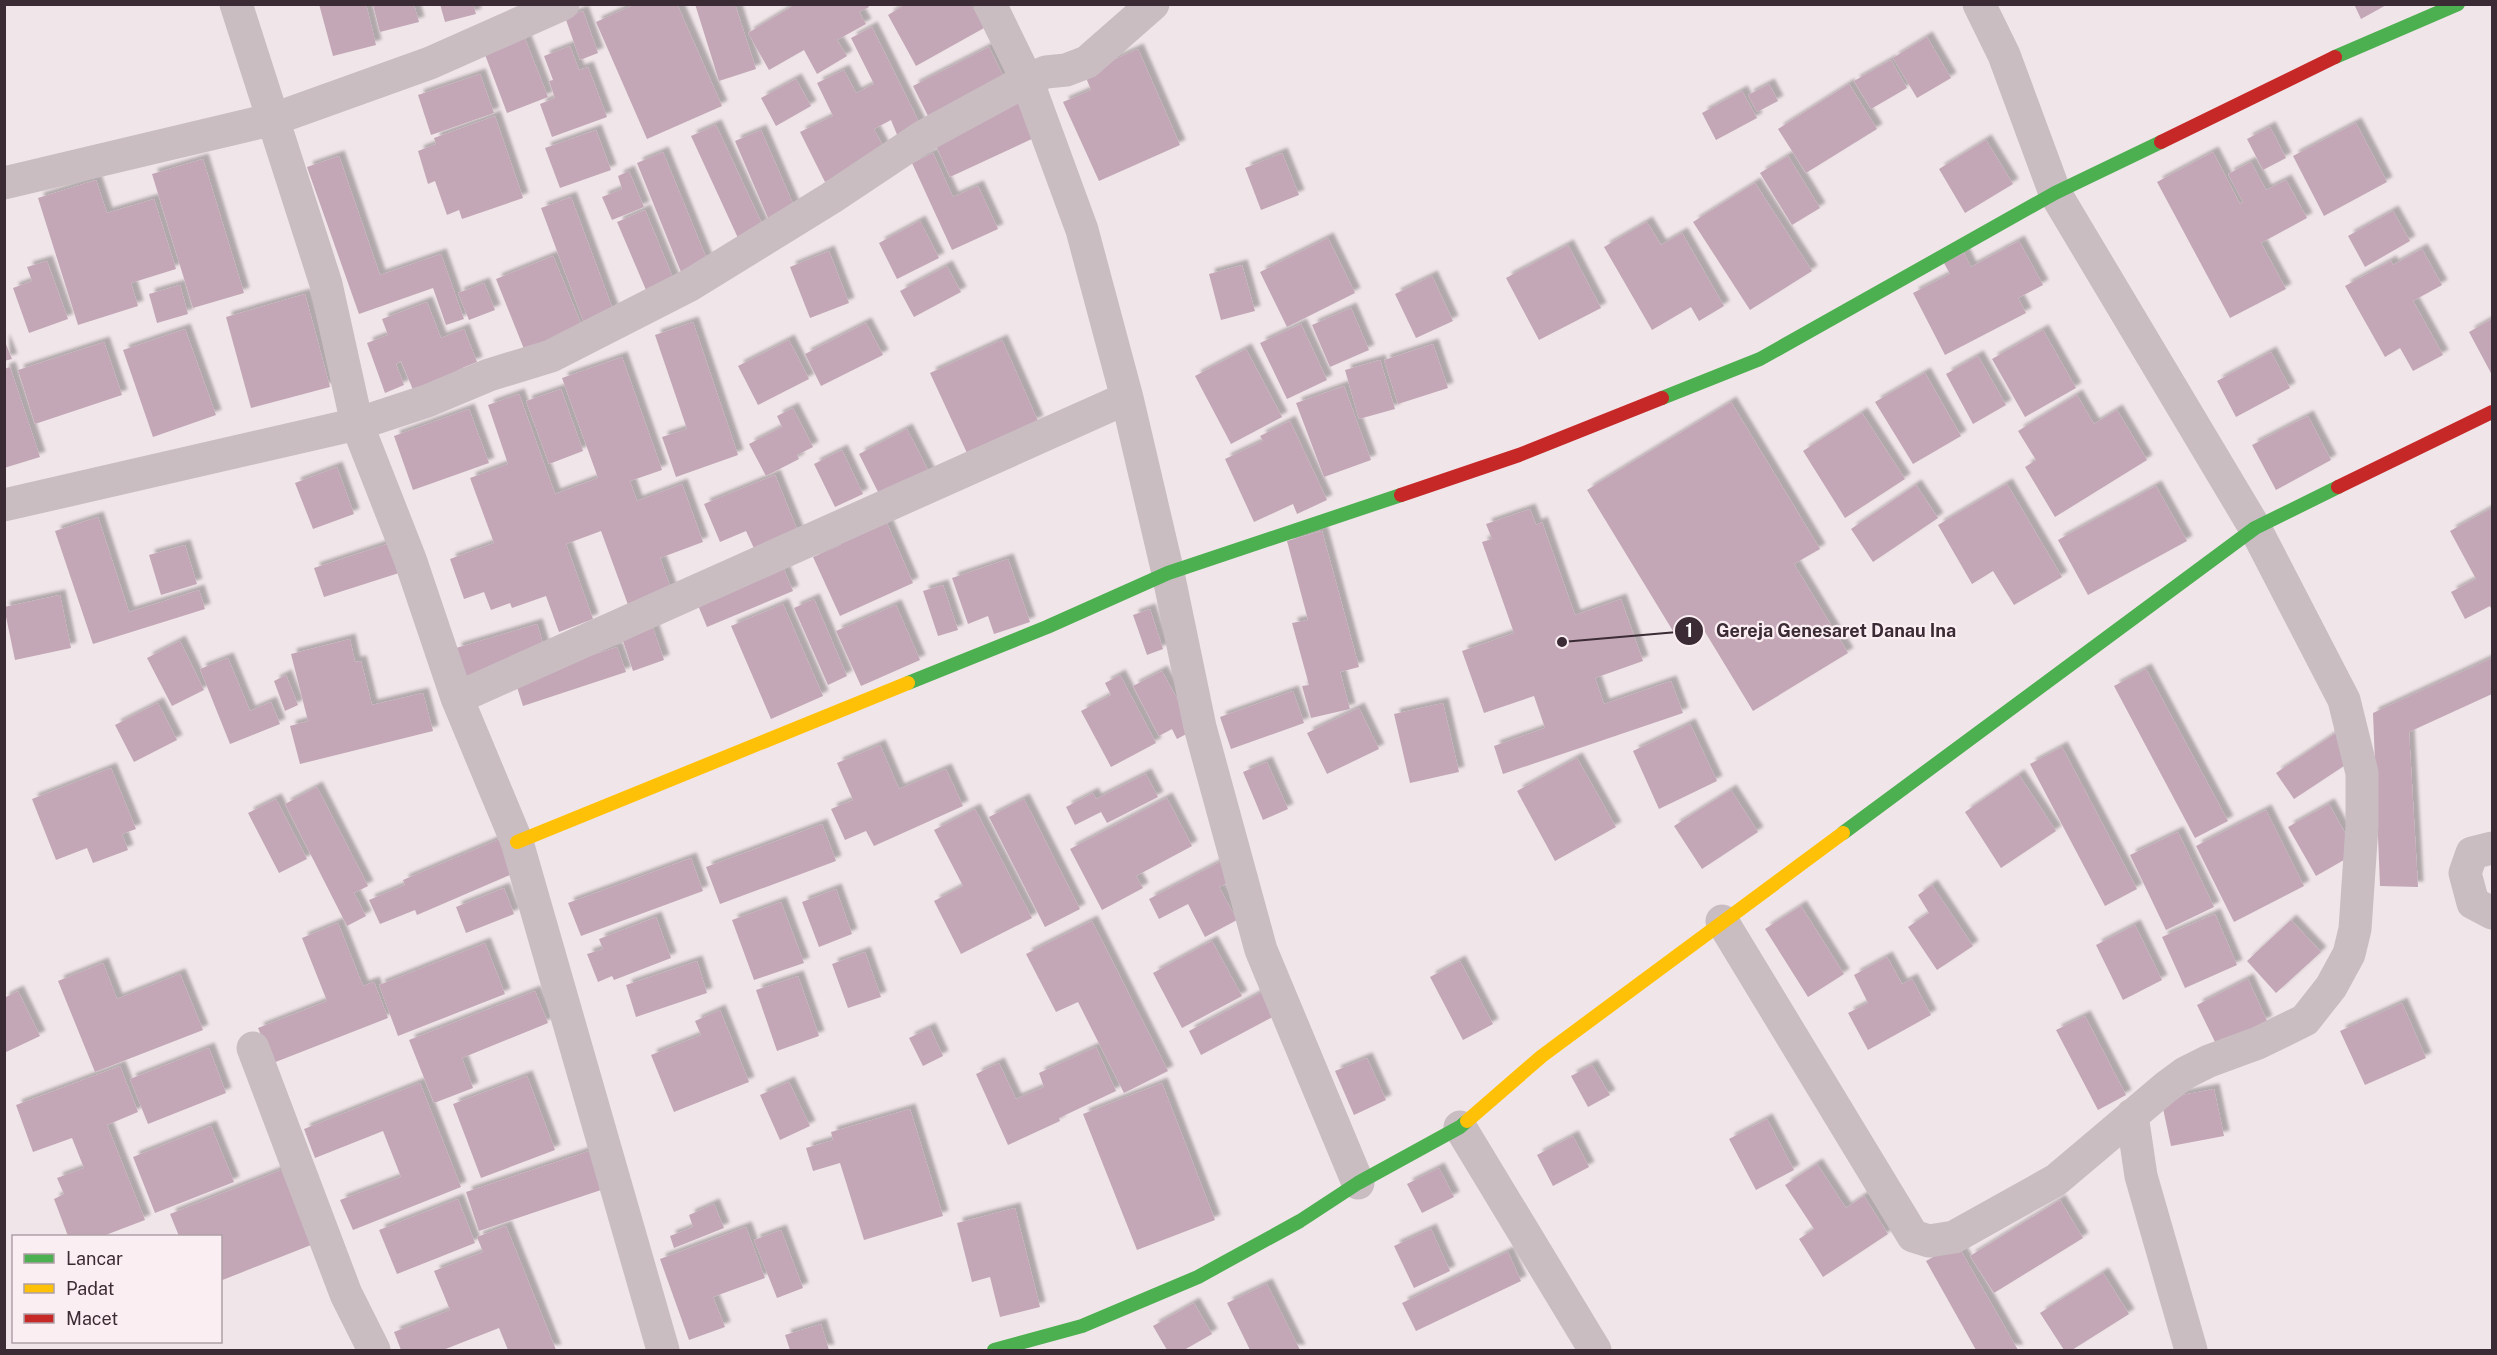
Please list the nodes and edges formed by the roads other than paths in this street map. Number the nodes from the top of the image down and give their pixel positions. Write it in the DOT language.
graph roads {
  1 [pos="236,4"];
  2 [pos="563,4"];
  3 [pos="990,4"];
  4 [pos="1153,4"];
  5 [pos="1979,4"];
  6 [pos="2458,4"];
  7 [pos="1027,81"];
  8 [pos="274,119"];
  9 [pos="4,183"];
  10 [pos="2055,193"];
  11 [pos="1127,398"];
  12 [pos="2493,412"];
  13 [pos="357,424"];
  14 [pos="4,505"];
  15 [pos="2254,528"];
  16 [pos="1168,573"];
  17 [pos="457,698"];
  18 [pos="517,842"];
  19 [pos="2493,848"];
  20 [pos="2493,913"];
  21 [pos="1722,921"];
  22 [pos="253,1048"];
  23 [pos="2132,1115"];
  24 [pos="1460,1127"];
  25 [pos="1358,1183"];
  26 [pos="374,1350"];
  27 [pos="663,1350"];
  28 [pos="994,1350"];
  29 [pos="1595,1350"];
  30 [pos="2191,1350"];
  1 -- 8 [label="street"];
  2 -- 8 [label="street"];
  3 -- 7 [label="street"];
  4 -- 7 [label="street"];
  5 -- 10 [label="street"];
  6 -- 10 [label="street"];
  7 -- 11 [label="street"];
  7 -- 13 [label="street"];
  8 -- 9 [label="street"];
  8 -- 13 [label="street"];
  10 -- 15 [label="street"];
  10 -- 16 [label="street"];
  11 -- 16 [label="street"];
  11 -- 17 [label="street"];
  12 -- 15 [label="street"];
  13 -- 14 [label="street"];
  13 -- 17 [label="street"];
  15 -- 21 [label="street"];
  15 -- 23 [label="street"];
  16 -- 18 [label="street"];
  16 -- 25 [label="street"];
  17 -- 18 [label="street"];
  18 -- 27 [label="street"];
  19 -- 20 [label="street"];
  21 -- 23 [label="street"];
  21 -- 24 [label="street"];
  22 -- 26 [label="street"];
  23 -- 30 [label="street"];
  24 -- 25 [label="street"];
  24 -- 29 [label="street"];
  25 -- 28 [label="street"];
}
